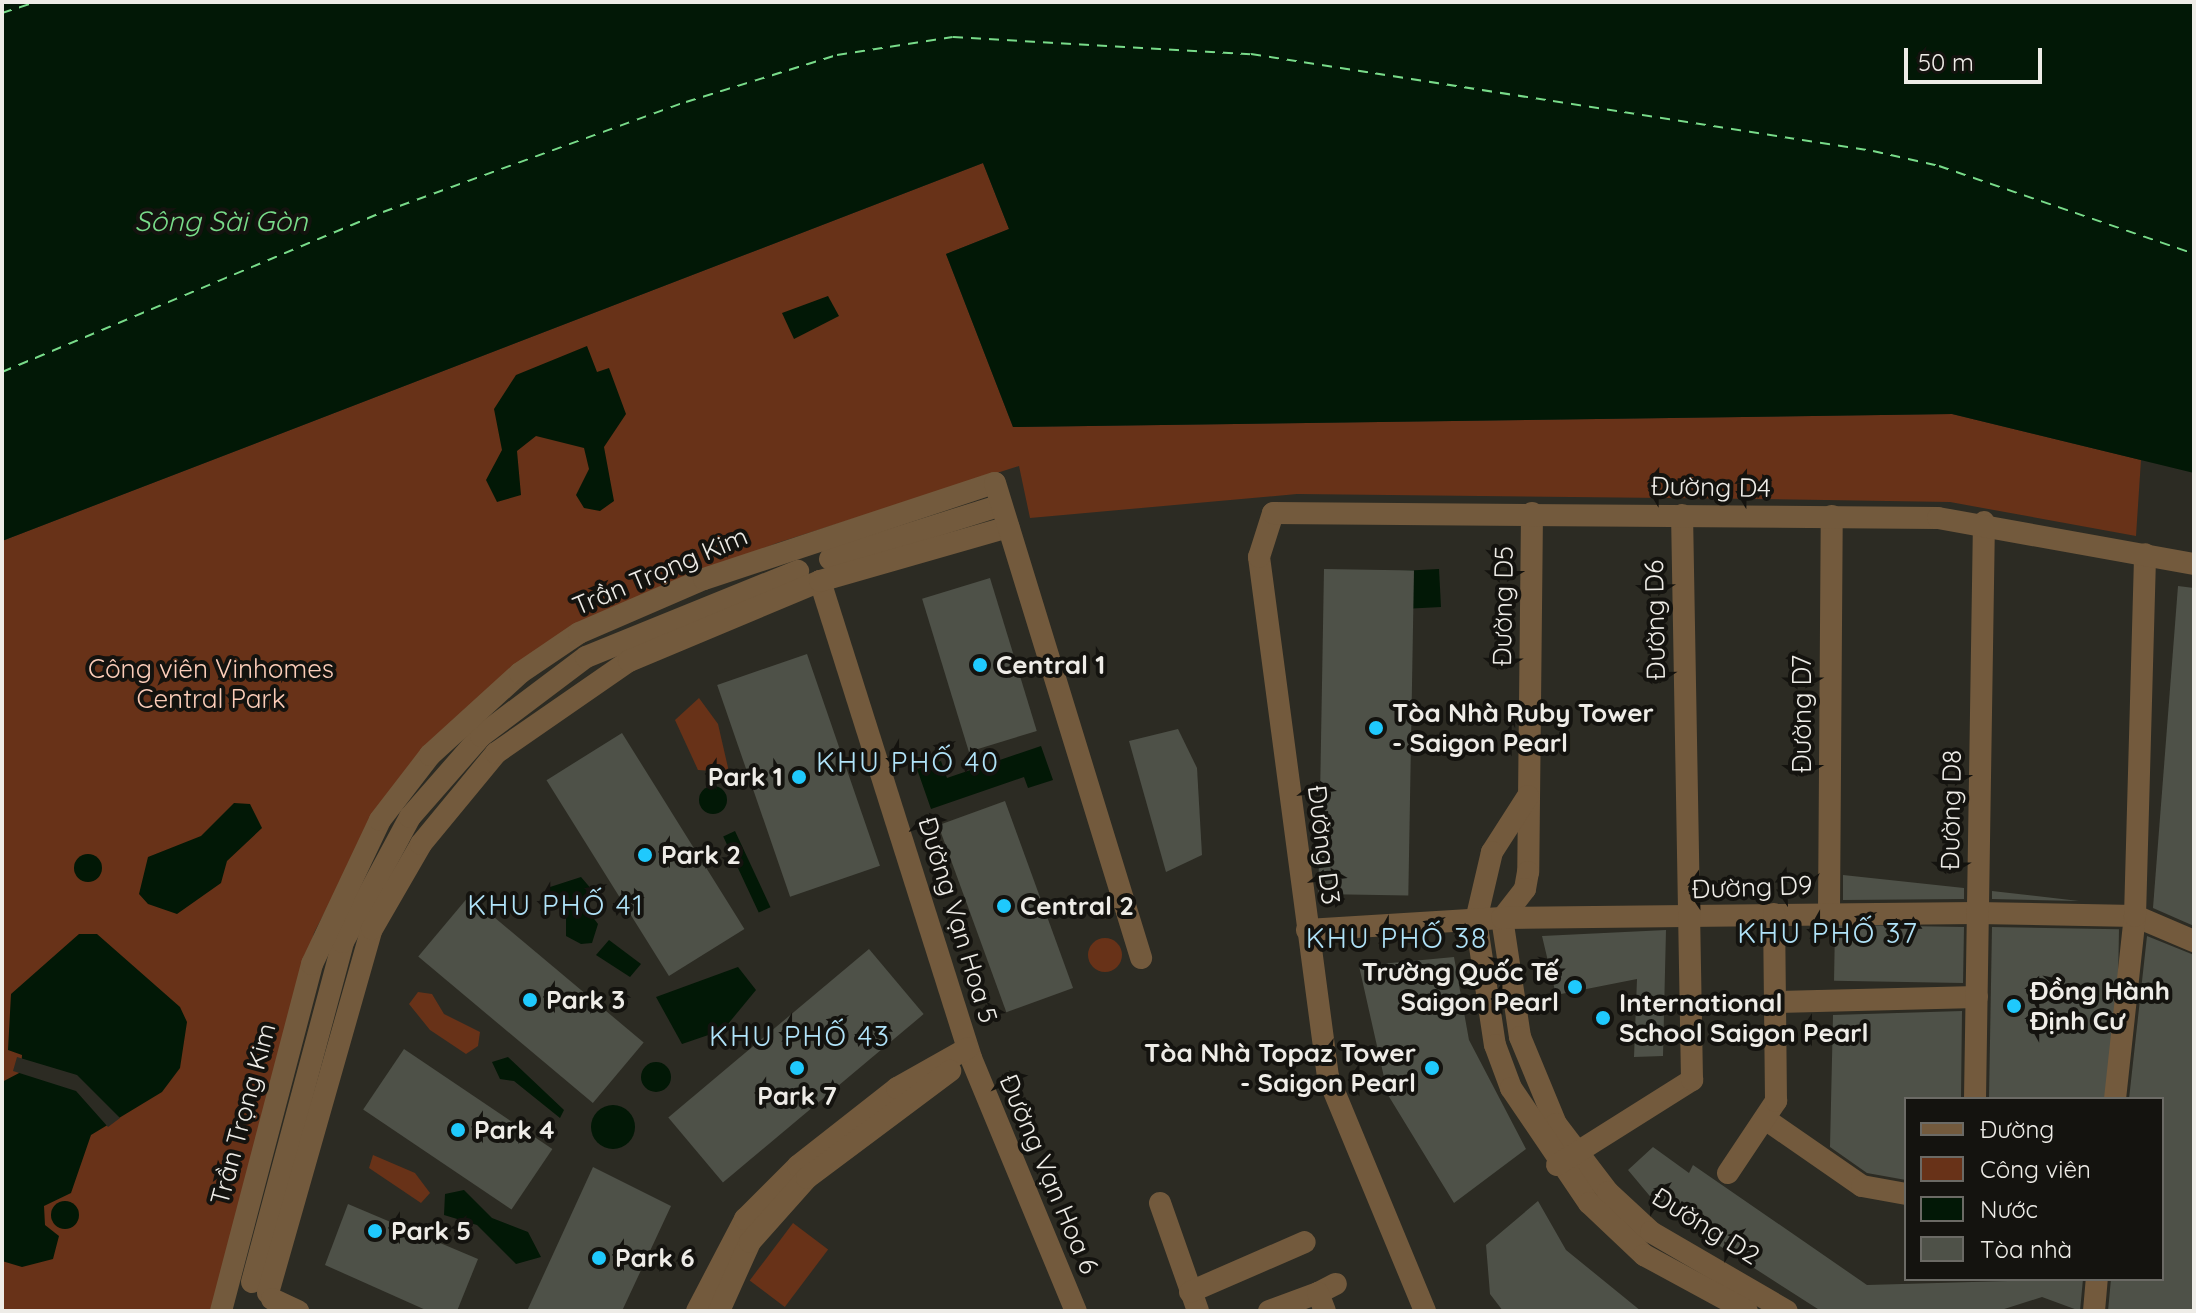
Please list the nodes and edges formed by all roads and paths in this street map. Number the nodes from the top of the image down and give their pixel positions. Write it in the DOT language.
graph roads {
  1 [pos="1001,505"];
  2 [pos="1273,513"];
  3 [pos="1532,513"];
  4 [pos="1682,515"];
  5 [pos="1832,516"];
  6 [pos="1984,522"];
  7 [pos="1008,527"];
  8 [pos="808,548"];
  9 [pos="2145,554"];
  10 [pos="830,559"];
  11 [pos="2194,564"];
  12 [pos="798,571"];
  13 [pos="820,581"];
  14 [pos="1528,796"];
  15 [pos="1829,912"];
  16 [pos="1977,913"];
  17 [pos="1774,914"];
  18 [pos="2135,916"];
  19 [pos="1688,917"];
  20 [pos="1502,918"];
  21 [pos="1476,920"];
  22 [pos="1307,930"];
  23 [pos="2194,941"];
  24 [pos="1141,958"];
  25 [pos="1977,997"];
  26 [pos="1775,1002"];
  27 [pos="970,1053"];
  28 [pos="1975,1097"];
  29 [pos="2115,1097"];
  30 [pos="1768,1121"];
  31 [pos="1566,1159"];
  32 [pos="1728,1173"];
  33 [pos="1904,1194"];
  34 [pos="1160,1203"];
  35 [pos="1305,1242"];
  36 [pos="1703,1275"];
  37 [pos="2097,1281"];
  38 [pos="266,1296"];
  39 [pos="1326,1296"];
  40 [pos="1194,1302"];
  41 [pos="223,1306"];
  42 [pos="298,1311"];
  43 [pos="697,1311"];
  44 [pos="719,1311"];
  45 [pos="1076,1311"];
  46 [pos="1269,1311"];
  47 [pos="1425,1311"];
  48 [pos="1747,1311"];
  49 [pos="1787,1311"];
  50 [pos="2094,1311"];
  1 -- 7 [label="street"];
  1 -- 8 [label="street, Trần Trọng Kim"];
  1 -- 10 [label="street"];
  2 -- 3 [label="street, Đường D4"];
  2 -- 22 [label="street, Đường D3"];
  3 -- 4 [label="street, Đường D4"];
  3 -- 14 [label="street, Đường D5"];
  4 -- 5 [label="street, Đường D4"];
  4 -- 19 [label="street, Đường D6"];
  5 -- 6 [label="street, Đường D4"];
  5 -- 15 [label="street, Đường D7"];
  6 -- 9 [label="street, Đường D4"];
  6 -- 16 [label="street, Đường D8"];
  7 -- 13 [label="street"];
  7 -- 24 [label="street"];
  8 -- 10 [label="street"];
  8 -- 12 [label="street"];
  8 -- 41 [label="street, Trần Trọng Kim"];
  9 -- 11 [label="street, Đường D4"];
  9 -- 18 [label="street"];
  10 -- 13 [label="street"];
  12 -- 13 [label="street"];
  12 -- 38 [label="street, Trần Trọng Kim"];
  13 -- 27 [label="street, Đường Vạn Hoa 5"];
  13 -- 38 [label="street"];
  14 -- 20 [label="street, Đường D5"];
  14 -- 21 [label="street"];
  15 -- 16 [label="street, Đường D9"];
  15 -- 17 [label="street, Đường D9"];
  16 -- 18 [label="street, Đường D9"];
  16 -- 25 [label="street, Đường D8"];
  17 -- 19 [label="street, Đường D9"];
  17 -- 26 [label="street"];
  18 -- 23 [label="street, Đường D9"];
  18 -- 29 [label="street"];
  19 -- 20 [label="street, Đường D9"];
  19 -- 31 [label="street, Đường D6"];
  20 -- 21 [label="street, Đường D9"];
  20 -- 31 [label="street, Đường D2"];
  21 -- 22 [label="street, Đường D9"];
  21 -- 31 [label="street, Đường D2"];
  22 -- 47 [label="street, Đường D3"];
  25 -- 26 [label="street"];
  25 -- 28 [label="street, Đường D8"];
  26 -- 30 [label="street"];
  27 -- 43 [label="street"];
  27 -- 44 [label="street"];
  27 -- 45 [label="street, Đường Vạn Hoa 6"];
  30 -- 32 [label="street"];
  30 -- 33 [label="street"];
  31 -- 36 [label="street, Đường D2"];
  34 -- 40 [label="street"];
  35 -- 40 [label="street"];
  36 -- 48 [label="street, Đường D2"];
  36 -- 49 [label="street, Đường D2"];
  37 -- 50 [label="street"];
  38 -- 41 [label="street, Trần Trọng Kim"];
  38 -- 42 [label="street"];
  39 -- 46 [label="street"];
}
